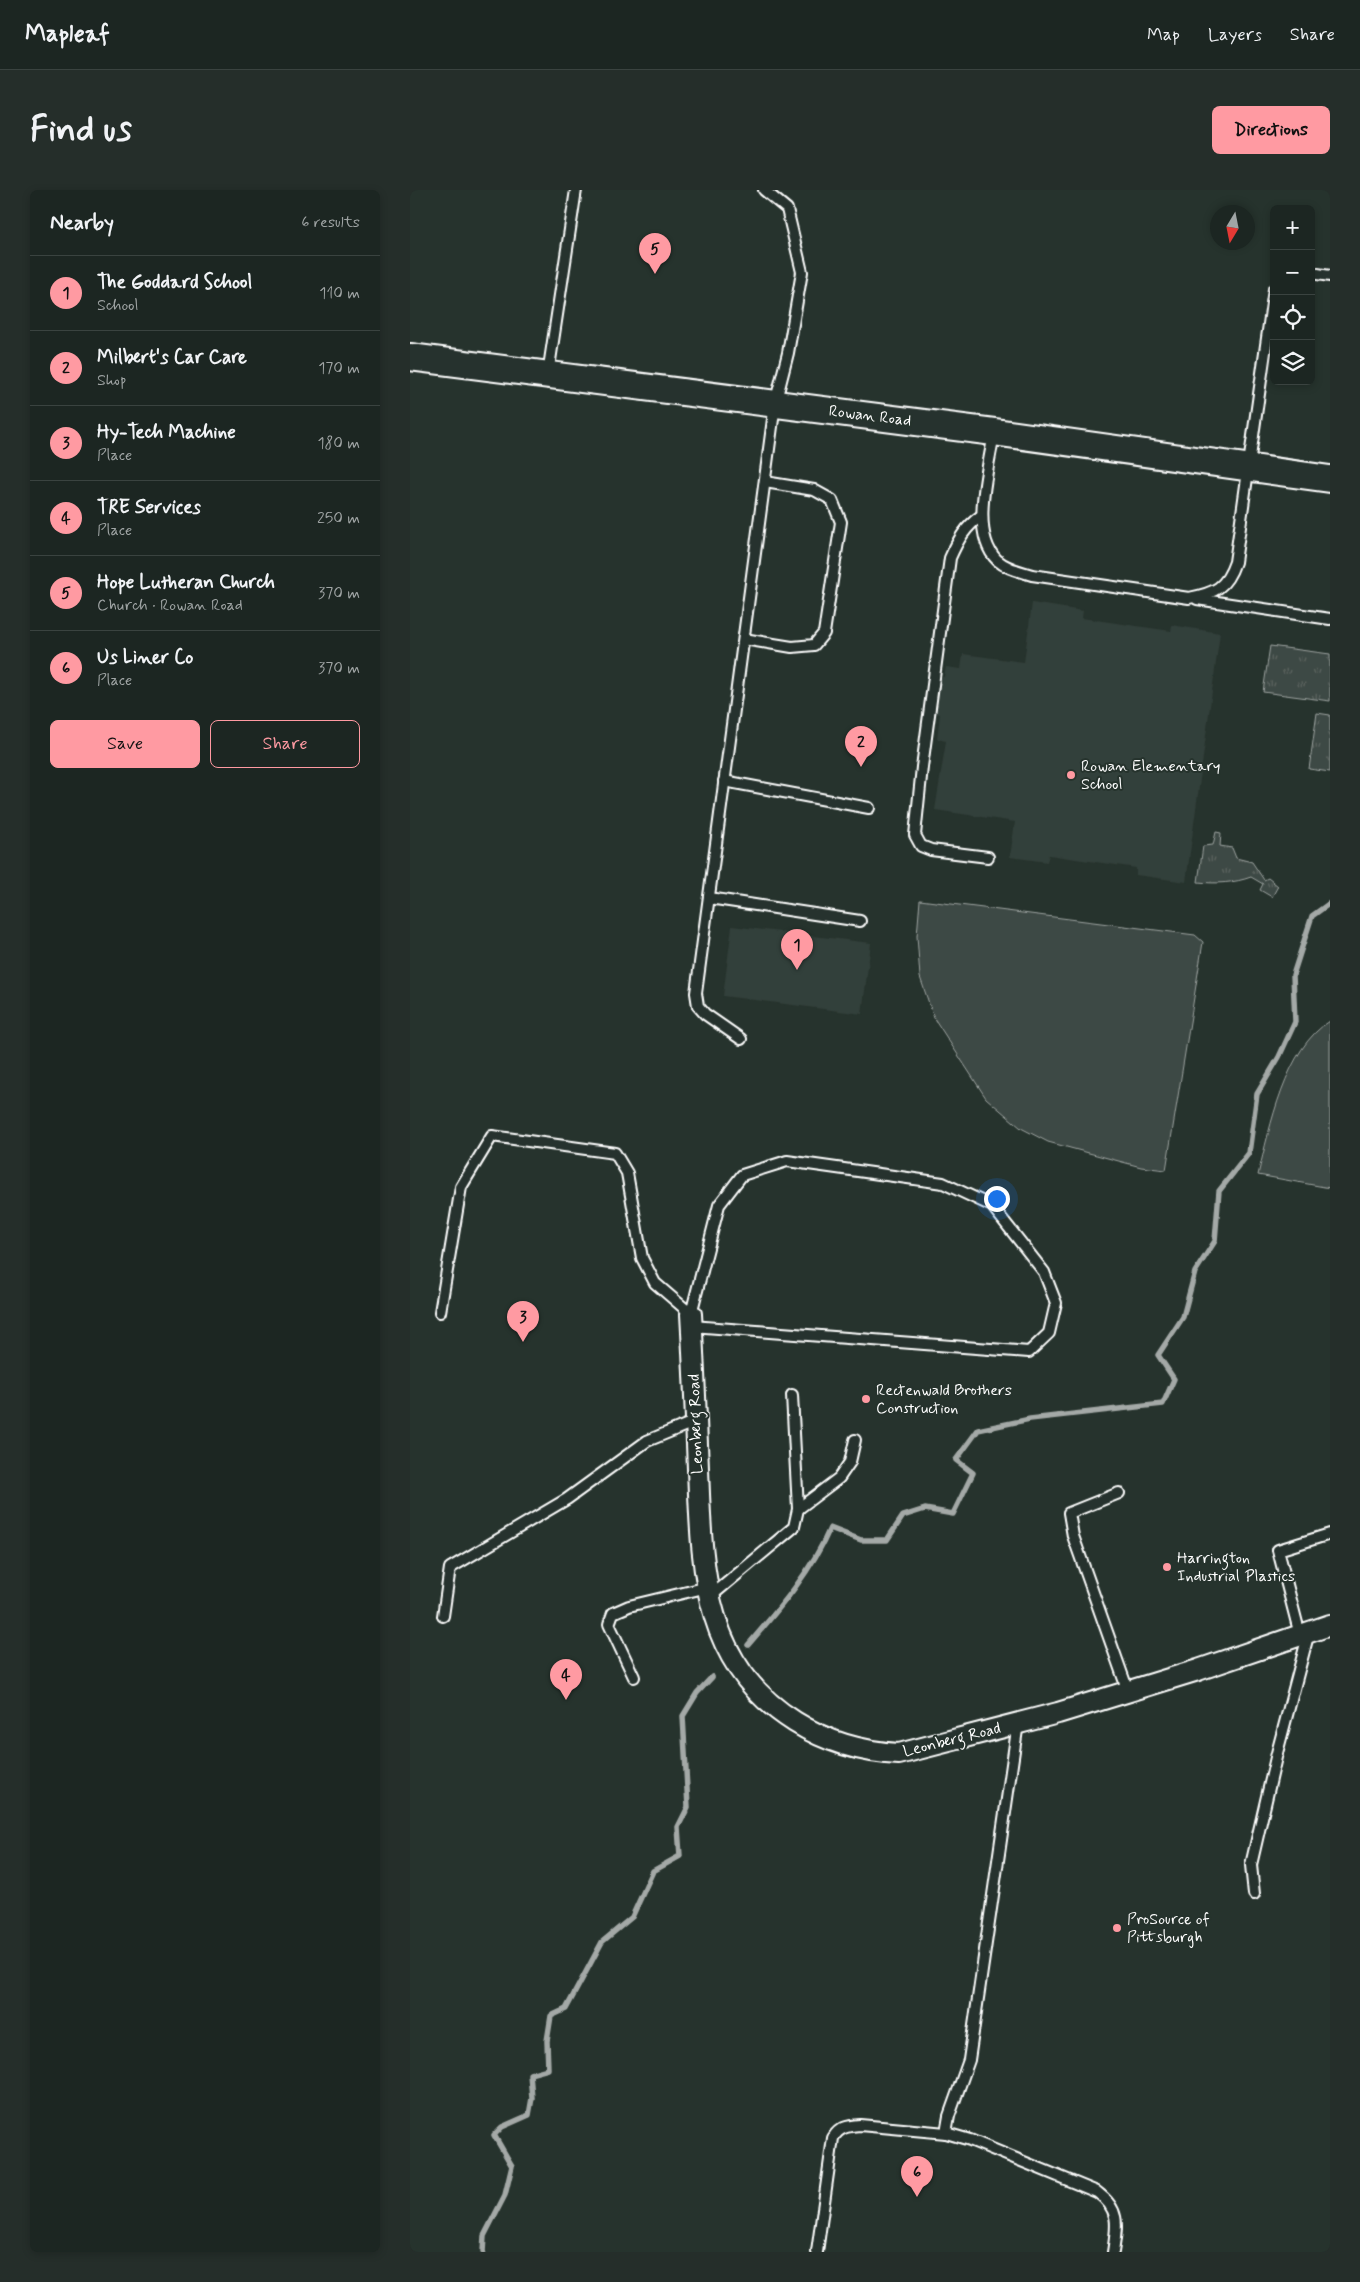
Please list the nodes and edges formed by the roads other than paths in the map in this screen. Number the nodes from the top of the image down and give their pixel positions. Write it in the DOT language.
graph roads {
  1 [pos="576,190"];
  2 [pos="764,190"];
  3 [pos="1315,274"];
  4 [pos="1330,276"];
  5 [pos="1273,295"];
  6 [pos="410,357"];
  7 [pos="548,375"];
  8 [pos="775,404"];
  9 [pos="994,432"];
  10 [pos="1249,467"];
  11 [pos="1330,479"];
  12 [pos="765,482"];
  13 [pos="982,515"];
  14 [pos="1189,598"];
  15 [pos="1330,619"];
  16 [pos="744,639"];
  17 [pos="724,781"];
  18 [pos="869,808"];
  19 [pos="988,857"];
  20 [pos="709,898"];
  21 [pos="860,922"];
  22 [pos="741,1038"];
  23 [pos="440,1312"];
  24 [pos="692,1320"];
  25 [pos="792,1395"];
  26 [pos="696,1421"];
  27 [pos="855,1440"];
  28 [pos="1119,1493"];
  29 [pos="798,1510"];
  30 [pos="1330,1534"];
  31 [pos="708,1592"];
  32 [pos="443,1616"];
  33 [pos="1330,1625"];
  34 [pos="1304,1634"];
  35 [pos="634,1677"];
  36 [pos="1128,1692"];
  37 [pos="1018,1723"];
  38 [pos="1254,1894"];
  39 [pos="946,2133"];
  40 [pos="817,2252"];
  41 [pos="1113,2252"];
  1 -- 7 [label="lane"];
  2 -- 8 [label="lane"];
  3 -- 4 [label="lane"];
  5 -- 10 [label="lane"];
  6 -- 7 [label="street, Rowan Road"];
  7 -- 8 [label="street, Rowan Road"];
  8 -- 9 [label="street, Rowan Road"];
  8 -- 12 [label="lane"];
  9 -- 10 [label="street, Rowan Road"];
  9 -- 13 [label="lane"];
  10 -- 11 [label="street, Rowan Road"];
  10 -- 14 [label="lane"];
  12 -- 16 [label="lane"];
  12 -- 16 [label="lane"];
  13 -- 14 [label="lane"];
  13 -- 19 [label="lane"];
  14 -- 15 [label="lane"];
  16 -- 17 [label="lane"];
  17 -- 18 [label="lane"];
  17 -- 20 [label="lane"];
  20 -- 21 [label="lane"];
  20 -- 22 [label="lane"];
  23 -- 24 [label="lane"];
  24 -- 24 [label="lane"];
  24 -- 26 [label="street, Leonberg Road"];
  25 -- 29 [label="lane"];
  26 -- 31 [label="street, Leonberg Road"];
  26 -- 32 [label="lane"];
  27 -- 29 [label="lane"];
  28 -- 36 [label="lane"];
  29 -- 31 [label="lane"];
  30 -- 34 [label="lane"];
  31 -- 35 [label="lane"];
  31 -- 37 [label="street, Leonberg Road"];
  33 -- 34 [label="street, Leonberg Road"];
  34 -- 36 [label="street, Leonberg Road"];
  34 -- 38 [label="lane"];
  36 -- 37 [label="street, Leonberg Road"];
  37 -- 39 [label="lane"];
  39 -- 40 [label="lane"];
  39 -- 41 [label="lane"];
}
